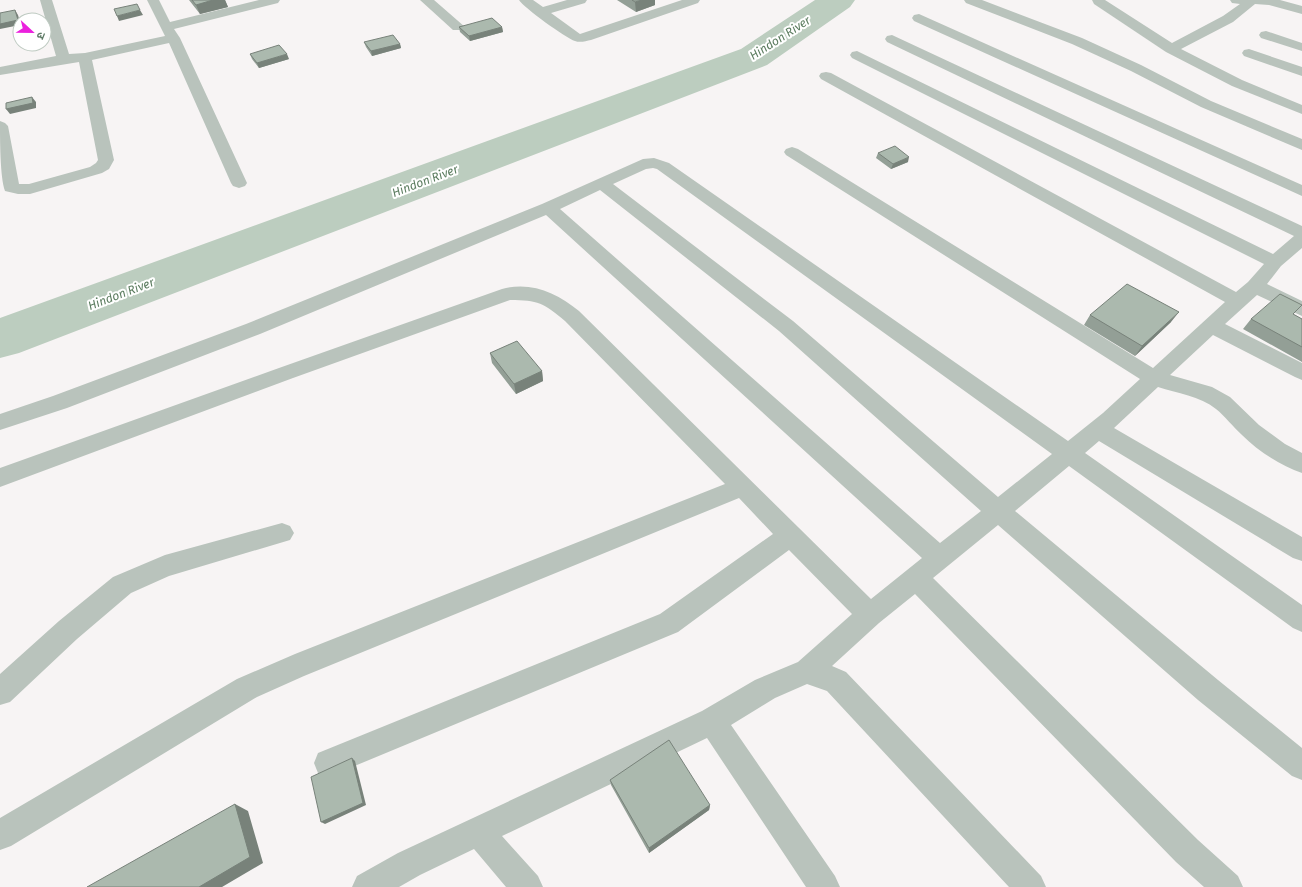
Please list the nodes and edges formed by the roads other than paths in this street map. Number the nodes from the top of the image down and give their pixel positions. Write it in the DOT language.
graph roads {
  1 [pos="46,0"];
  2 [pos="153,0"];
  3 [pos="274,0"];
  4 [pos="426,0"];
  5 [pos="525,0"];
  6 [pos="581,0"];
  7 [pos="694,0"];
  8 [pos="970,0"];
  9 [pos="1236,0"];
  10 [pos="1098,1"];
  11 [pos="1250,2"];
  12 [pos="1302,10"];
  13 [pos="540,12"];
  14 [pos="919,18"];
  15 [pos="458,27"];
  16 [pos="169,32"];
  17 [pos="1266,35"];
  18 [pos="892,39"];
  19 [pos="1302,47"];
  20 [pos="1171,50"];
  21 [pos="1249,54"];
  22 [pos="857,55"];
  23 [pos="85,57"];
  24 [pos="64,59"];
  25 [pos="0,72"];
  26 [pos="1302,72"];
  27 [pos="826,76"];
  28 [pos="1302,110"];
  29 [pos="0,126"];
  30 [pos="1302,144"];
  31 [pos="792,152"];
  32 [pos="239,183"];
  33 [pos="601,183"];
  34 [pos="1302,191"];
  35 [pos="548,208"];
  36 [pos="1302,233"];
  37 [pos="1302,238"];
  38 [pos="1275,262"];
  39 [pos="1255,286"];
  40 [pos="1238,301"];
  41 [pos="1302,309"];
  42 [pos="1211,325"];
  43 [pos="1302,372"];
  44 [pos="1155,379"];
  45 [pos="0,422"];
  46 [pos="1099,430"];
  47 [pos="1068,454"];
  48 [pos="1302,464"];
  49 [pos="0,478"];
  50 [pos="742,487"];
  51 [pos="998,511"];
  52 [pos="282,534"];
  53 [pos="790,535"];
  54 [pos="1302,550"];
  55 [pos="940,558"];
  56 [pos="916,578"];
  57 [pos="870,615"];
  58 [pos="1302,620"];
  59 [pos="807,671"];
  60 [pos="0,692"];
  61 [pos="712,721"];
  62 [pos="328,763"];
  63 [pos="1302,766"];
  64 [pos="478,831"];
  65 [pos="0,835"];
  66 [pos="368,887"];
  67 [pos="527,887"];
  68 [pos="824,887"];
  69 [pos="1030,887"];
  70 [pos="1227,887"];
  1 -- 24 [label="street"];
  2 -- 16 [label="street"];
  3 -- 16 [label="street"];
  4 -- 15 [label="street"];
  5 -- 13 [label="street"];
  6 -- 13 [label="street"];
  7 -- 13 [label="street"];
  8 -- 30 [label="street"];
  9 -- 11 [label="street"];
  10 -- 20 [label="street"];
  11 -- 12 [label="street"];
  11 -- 20 [label="street"];
  14 -- 34 [label="street"];
  16 -- 23 [label="street"];
  16 -- 32 [label="street"];
  17 -- 19 [label="street"];
  18 -- 36 [label="street"];
  20 -- 28 [label="street"];
  21 -- 26 [label="street"];
  22 -- 38 [label="street"];
  23 -- 24 [label="street"];
  23 -- 29 [label="street"];
  24 -- 25 [label="street"];
  27 -- 40 [label="street"];
  31 -- 44 [label="street"];
  33 -- 35 [label="street"];
  33 -- 47 [label="street"];
  33 -- 51 [label="street"];
  35 -- 45 [label="street"];
  35 -- 55 [label="street"];
  37 -- 38 [label="street"];
  38 -- 39 [label="street"];
  39 -- 40 [label="street"];
  39 -- 41 [label="street"];
  40 -- 42 [label="street"];
  42 -- 43 [label="street"];
  42 -- 44 [label="street"];
  44 -- 46 [label="street"];
  44 -- 48 [label="street"];
  46 -- 47 [label="street"];
  46 -- 54 [label="street"];
  47 -- 51 [label="street"];
  47 -- 58 [label="street"];
  49 -- 50 [label="street"];
  50 -- 53 [label="street"];
  50 -- 65 [label="street"];
  51 -- 55 [label="street"];
  51 -- 63 [label="street"];
  52 -- 60 [label="street"];
  53 -- 57 [label="street"];
  53 -- 62 [label="street"];
  55 -- 56 [label="street"];
  56 -- 57 [label="street"];
  56 -- 70 [label="street"];
  57 -- 59 [label="street"];
  59 -- 61 [label="street"];
  59 -- 69 [label="street"];
  61 -- 64 [label="street"];
  61 -- 68 [label="street"];
  64 -- 66 [label="street"];
  64 -- 67 [label="street"];
}
